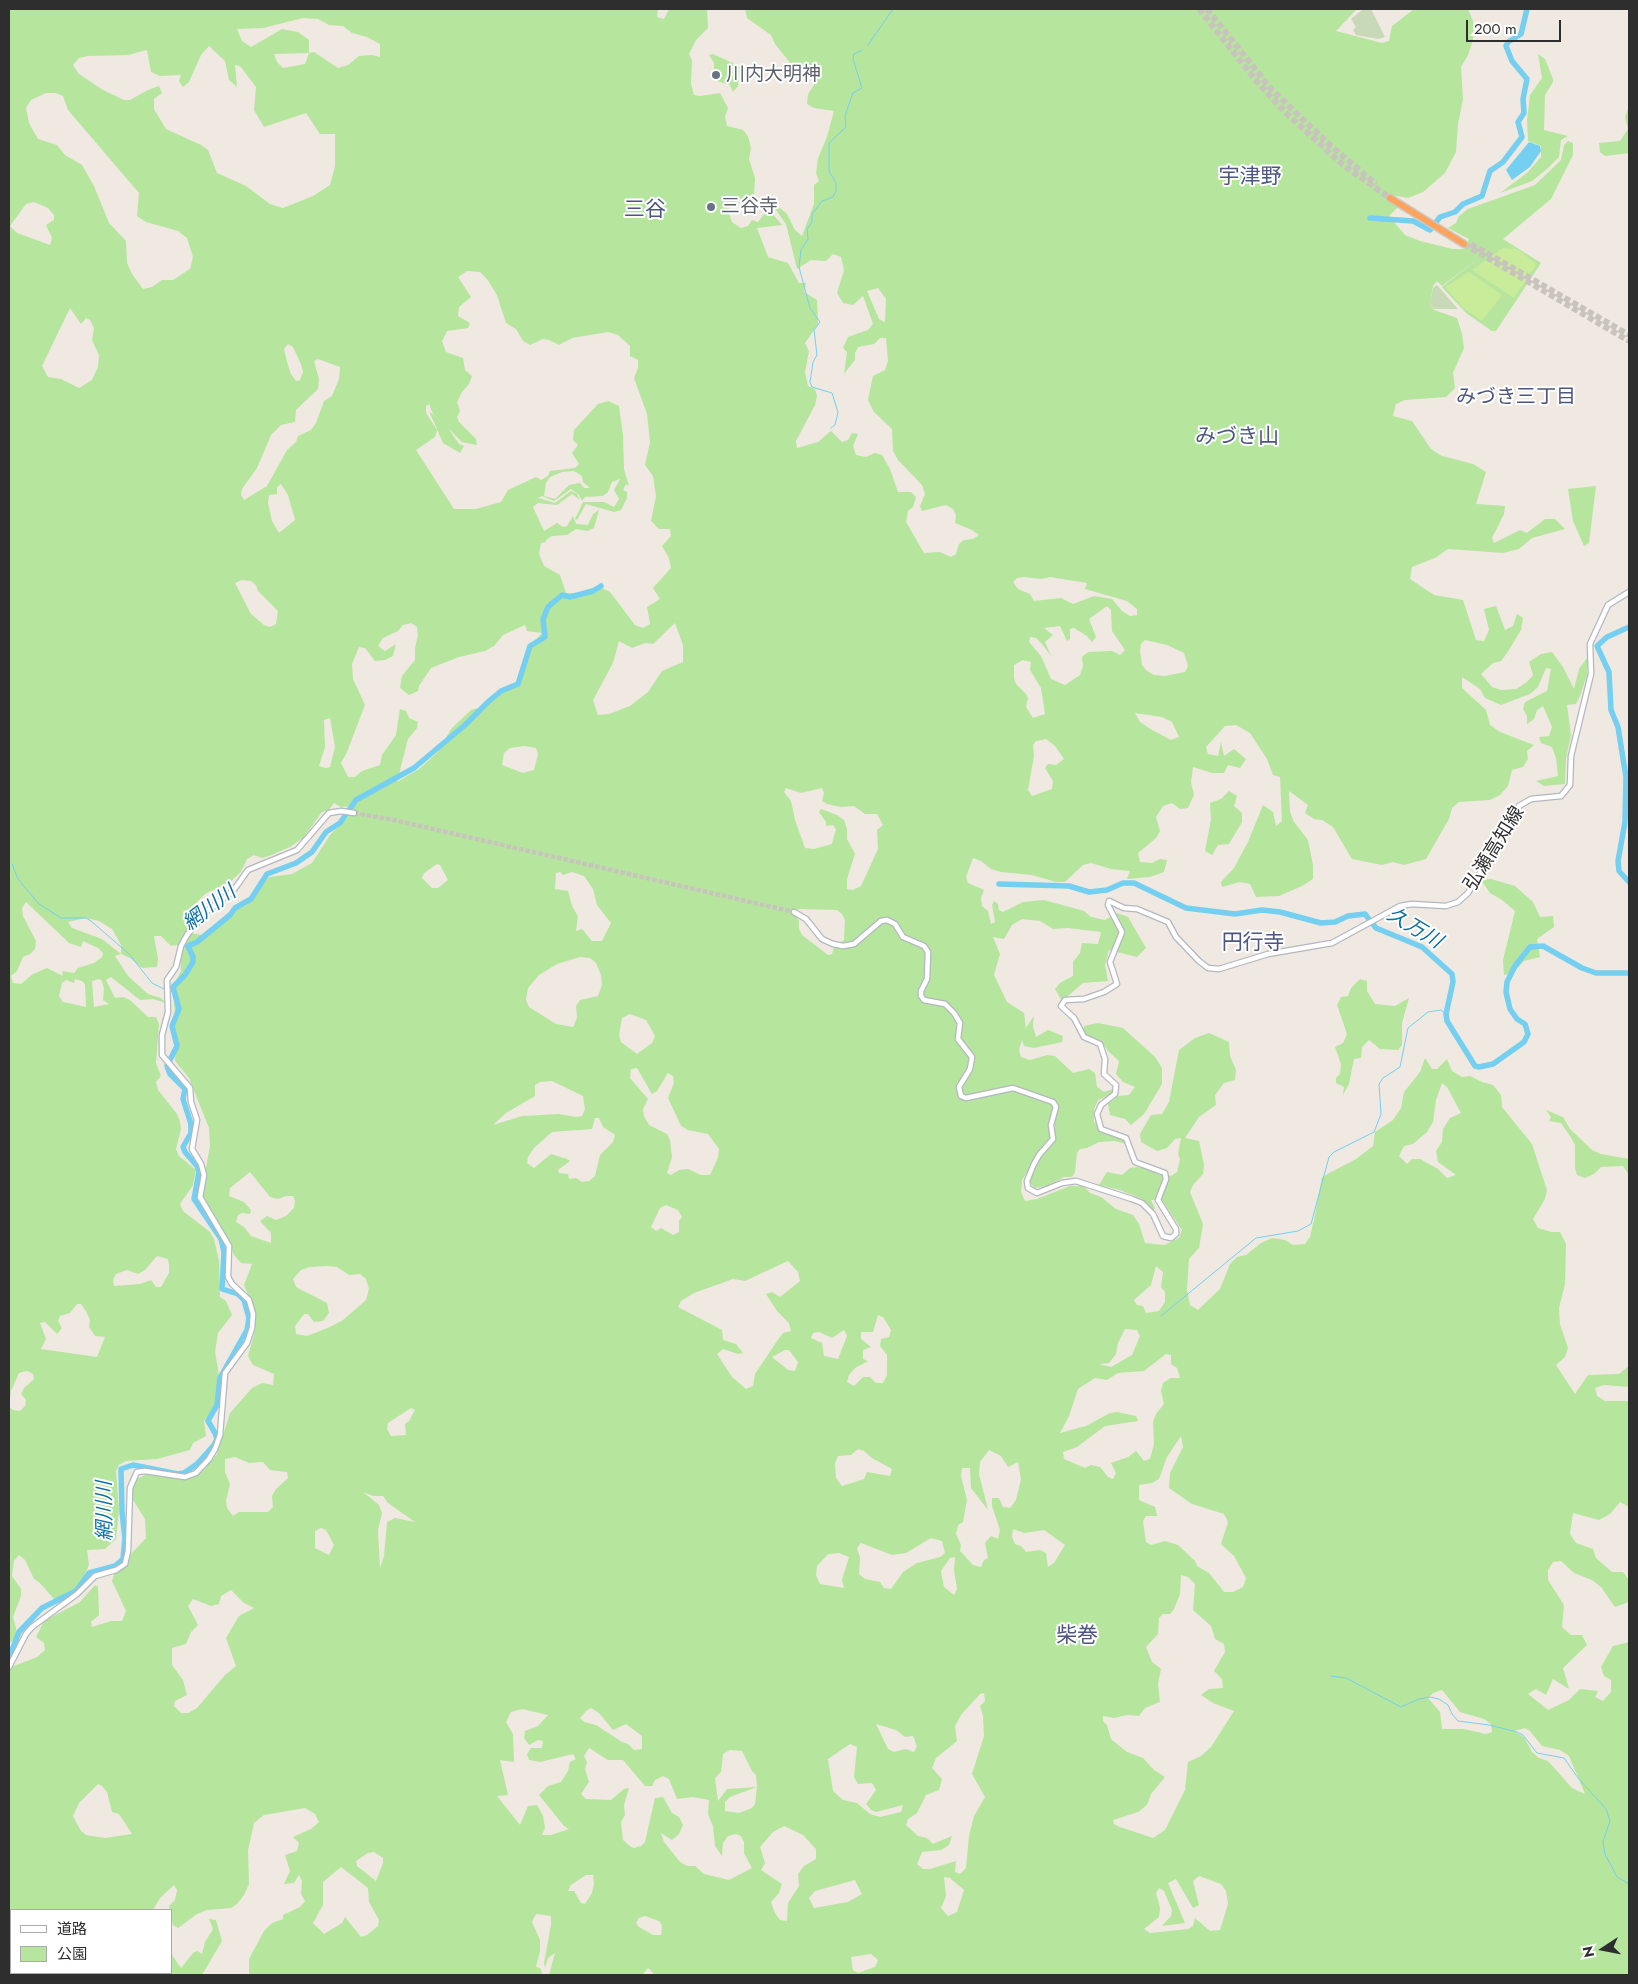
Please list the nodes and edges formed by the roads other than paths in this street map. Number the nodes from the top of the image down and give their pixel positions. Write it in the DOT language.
graph roads {
  1 [pos="1391,197"];
  2 [pos="1465,243"];
  3 [pos="1629,592"];
  4 [pos="353,813"];
  5 [pos="794,912"];
  6 [pos="9,1667"];
  1 -- 2 [label="highway"];
  3 -- 5 [label="main road, 弘瀬高知線"];
  4 -- 6 [label="main road"];
}
